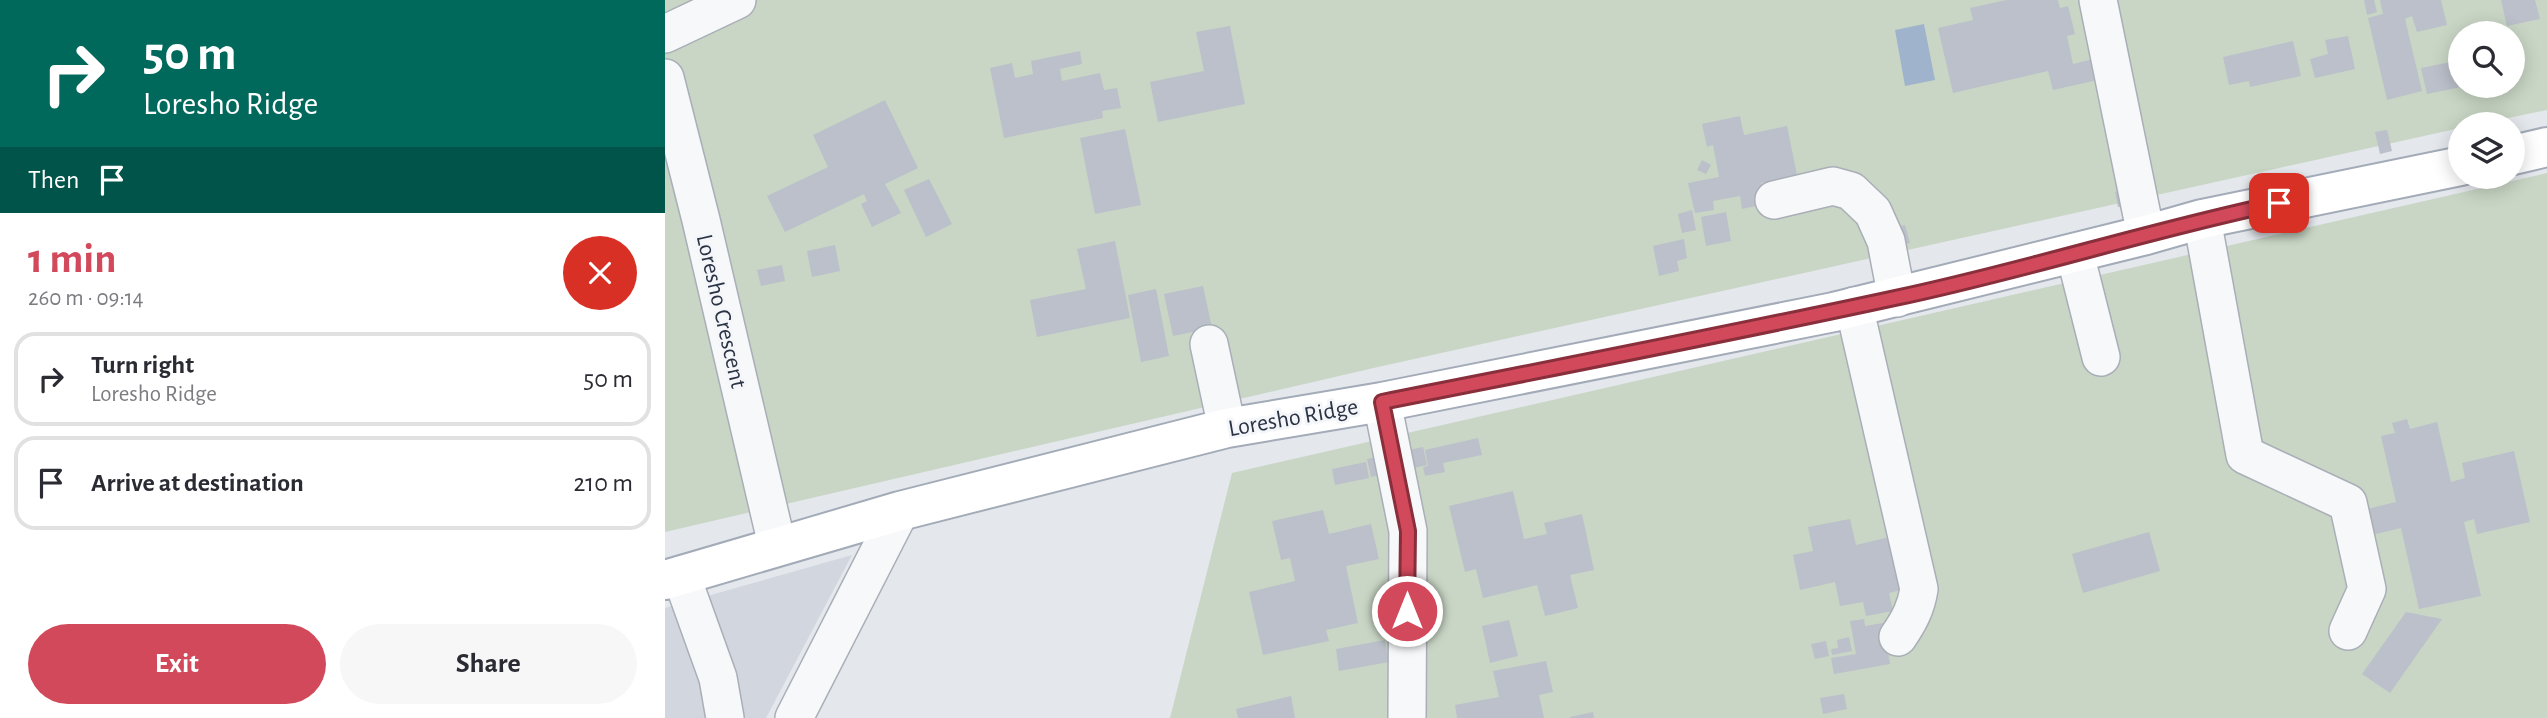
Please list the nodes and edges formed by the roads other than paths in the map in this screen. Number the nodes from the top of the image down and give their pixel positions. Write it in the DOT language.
graph roads {
  1 [pos="737,0"];
  2 [pos="2098,0"];
  3 [pos="665,34"];
  4 [pos="665,78"];
  5 [pos="2547,148"];
  6 [pos="2525,153"];
  7 [pos="2448,169"];
  8 [pos="1774,200"];
  9 [pos="2202,219"];
  10 [pos="2146,236"];
  11 [pos="2075,254"];
  12 [pos="1897,298"];
  13 [pos="1854,306"];
  14 [pos="1209,344"];
  15 [pos="2101,357"];
  16 [pos="1382,402"];
  17 [pos="1227,428"];
  18 [pos="900,511"];
  19 [pos="776,545"];
  20 [pos="673,577"];
  21 [pos="2348,631"];
  22 [pos="1898,637"];
  23 [pos="725,718"];
  24 [pos="795,718"];
  25 [pos="1407,718"];
  1 -- 3 [label="street"];
  2 -- 10 [label="street"];
  4 -- 19 [label="street, Loresho Crescent"];
  5 -- 6 [label="main road"];
  7 -- 9 [label="main road, Loresho Ridge"];
  8 -- 12 [label="street"];
  9 -- 10 [label="main road, Loresho Ridge"];
  9 -- 21 [label="street"];
  10 -- 11 [label="main road, Loresho Ridge"];
  11 -- 12 [label="main road, Loresho Ridge"];
  11 -- 15 [label="street"];
  12 -- 13 [label="main road, Loresho Ridge"];
  13 -- 16 [label="main road, Loresho Ridge"];
  13 -- 22 [label="street"];
  14 -- 17 [label="street"];
  16 -- 17 [label="main road, Loresho Ridge"];
  16 -- 25 [label="street"];
  17 -- 18 [label="main road, Loresho Ridge"];
  18 -- 19 [label="main road, Loresho Ridge"];
  18 -- 24 [label="street"];
  19 -- 20 [label="main road, Loresho Ridge"];
  20 -- 23 [label="street"];
}
